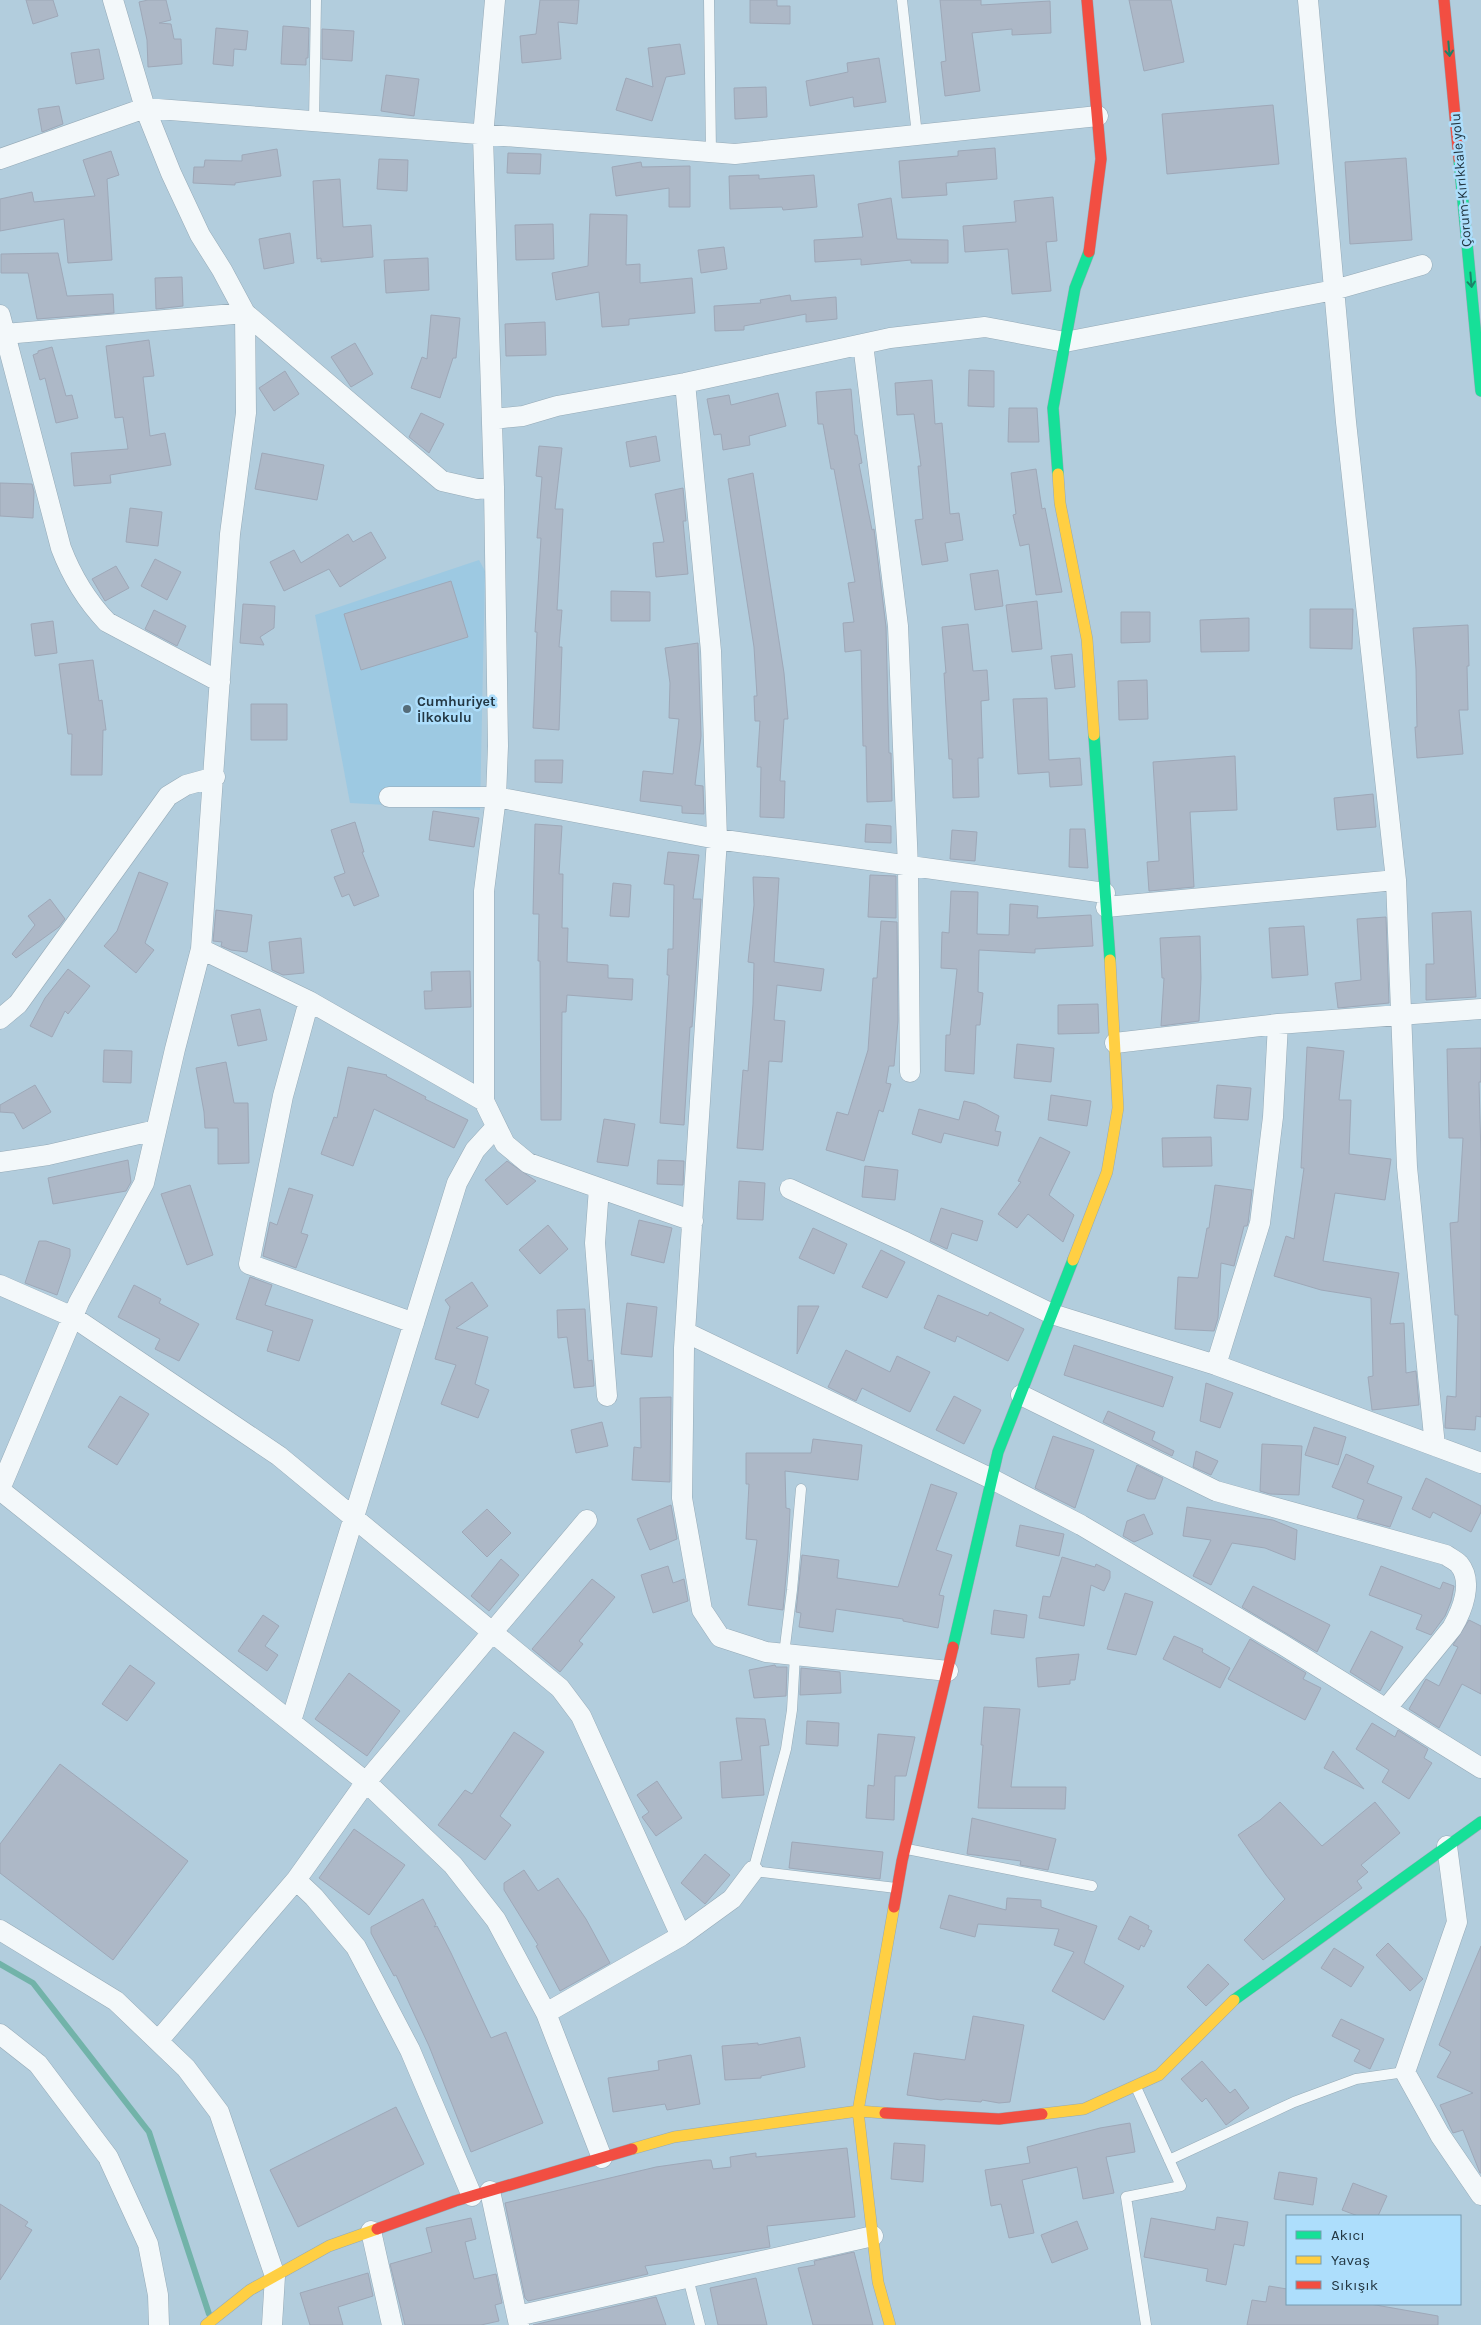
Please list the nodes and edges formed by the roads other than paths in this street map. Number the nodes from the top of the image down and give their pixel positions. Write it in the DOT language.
graph roads {
  1 [pos="113,0"];
  2 [pos="316,0"];
  3 [pos="495,0"];
  4 [pos="710,0"];
  5 [pos="902,0"];
  6 [pos="1087,0"];
  7 [pos="1308,0"];
  8 [pos="1444,0"];
  9 [pos="145,108"];
  10 [pos="1098,116"];
  11 [pos="314,122"];
  12 [pos="917,135"];
  13 [pos="483,136"];
  14 [pos="711,152"];
  15 [pos="0,159"];
  16 [pos="1422,266"];
  17 [pos="1334,290"];
  18 [pos="245,314"];
  19 [pos="2,324"];
  20 [pos="1065,342"];
  21 [pos="863,344"];
  22 [pos="685,383"];
  23 [pos="1481,390"];
  24 [pos="492,419"];
  25 [pos="494,487"];
  26 [pos="220,682"];
  27 [pos="215,777"];
  28 [pos="389,797"];
  29 [pos="496,797"];
  30 [pos="717,839"];
  31 [pos="908,867"];
  32 [pos="1396,880"];
  33 [pos="1106,900"];
  34 [pos="202,949"];
  35 [pos="309,1001"];
  36 [pos="1481,1009"];
  37 [pos="1402,1015"];
  38 [pos="0,1019"];
  39 [pos="1278,1024"];
  40 [pos="1115,1043"];
  41 [pos="910,1072"];
  42 [pos="484,1101"];
  43 [pos="496,1127"];
  44 [pos="156,1130"];
  45 [pos="0,1162"];
  46 [pos="599,1188"];
  47 [pos="790,1189"];
  48 [pos="693,1222"];
  49 [pos="0,1285"];
  50 [pos="1052,1314"];
  51 [pos="73,1317"];
  52 [pos="414,1323"];
  53 [pos="685,1332"];
  54 [pos="1216,1365"];
  55 [pos="1020,1395"];
  56 [pos="607,1396"];
  57 [pos="1435,1446"];
  58 [pos="1481,1463"];
  59 [pos="992,1479"];
  60 [pos="801,1489"];
  61 [pos="0,1490"];
  62 [pos="354,1517"];
  63 [pos="586,1520"];
  64 [pos="493,1631"];
  65 [pos="789,1655"];
  66 [pos="948,1671"];
  67 [pos="1386,1709"];
  68 [pos="291,1721"];
  69 [pos="1481,1768"];
  70 [pos="366,1782"];
  71 [pos="1481,1822"];
  72 [pos="1447,1846"];
  73 [pos="905,1849"];
  74 [pos="753,1871"];
  75 [pos="296,1880"];
  76 [pos="1092,1886"];
  77 [pos="897,1888"];
  78 [pos="0,1930"];
  79 [pos="681,1936"];
  80 [pos="546,2013"];
  81 [pos="0,2034"];
  82 [pos="158,2041"];
  83 [pos="1405,2072"];
  84 [pos="1135,2086"];
  85 [pos="858,2111"];
  86 [pos="602,2158"];
  87 [pos="1169,2160"];
  88 [pos="481,2194"];
  89 [pos="1481,2195"];
  90 [pos="371,2231"];
  91 [pos="873,2236"];
  92 [pos="275,2276"];
  93 [pos="688,2278"];
  94 [pos="518,2321"];
  95 [pos="159,2325"];
  96 [pos="206,2325"];
  97 [pos="272,2325"];
  98 [pos="392,2325"];
  99 [pos="700,2325"];
  100 [pos="890,2325"];
  101 [pos="1146,2325"];
  1 -- 9 [label="street"];
  2 -- 11 [label="lane"];
  3 -- 13 [label="street"];
  4 -- 14 [label="lane"];
  5 -- 12 [label="lane"];
  6 -- 10 [label="main road"];
  7 -- 17 [label="street"];
  8 -- 23 [label="main road, Çorum-Kırıkkale yolu, one-way"];
  9 -- 11 [label="street"];
  9 -- 15 [label="street"];
  9 -- 18 [label="street"];
  10 -- 12 [label="street"];
  10 -- 20 [label="main road"];
  11 -- 13 [label="street"];
  12 -- 14 [label="street"];
  13 -- 14 [label="street"];
  13 -- 24 [label="street"];
  16 -- 17 [label="street"];
  17 -- 20 [label="street"];
  17 -- 32 [label="street"];
  18 -- 19 [label="street"];
  18 -- 25 [label="street"];
  18 -- 26 [label="street"];
  19 -- 26 [label="street"];
  20 -- 21 [label="street"];
  20 -- 33 [label="main road"];
  21 -- 22 [label="street"];
  21 -- 31 [label="street"];
  22 -- 24 [label="street"];
  22 -- 30 [label="street"];
  24 -- 25 [label="street"];
  25 -- 29 [label="street"];
  26 -- 27 [label="street"];
  27 -- 34 [label="street"];
  27 -- 38 [label="street"];
  28 -- 29 [label="street"];
  29 -- 30 [label="street"];
  29 -- 42 [label="street"];
  30 -- 31 [label="street"];
  30 -- 48 [label="street"];
  31 -- 33 [label="street"];
  31 -- 41 [label="street"];
  32 -- 33 [label="street"];
  32 -- 37 [label="street"];
  33 -- 40 [label="main road"];
  34 -- 35 [label="street"];
  34 -- 44 [label="street"];
  35 -- 42 [label="street"];
  35 -- 52 [label="street"];
  36 -- 37 [label="street"];
  37 -- 39 [label="street"];
  37 -- 57 [label="street"];
  39 -- 40 [label="street"];
  39 -- 54 [label="street"];
  40 -- 50 [label="main road"];
  42 -- 43 [label="street"];
  43 -- 46 [label="street"];
  43 -- 52 [label="street"];
  44 -- 45 [label="street"];
  44 -- 51 [label="street"];
  46 -- 48 [label="street"];
  46 -- 56 [label="street"];
  47 -- 50 [label="street"];
  48 -- 53 [label="street"];
  49 -- 51 [label="street"];
  50 -- 54 [label="street"];
  50 -- 55 [label="main road"];
  51 -- 61 [label="street"];
  51 -- 62 [label="street"];
  52 -- 62 [label="street"];
  53 -- 59 [label="street"];
  53 -- 65 [label="street"];
  54 -- 57 [label="street"];
  55 -- 59 [label="main road"];
  55 -- 67 [label="street"];
  57 -- 58 [label="street"];
  59 -- 66 [label="main road"];
  59 -- 67 [label="street"];
  60 -- 65 [label="lane"];
  61 -- 68 [label="street"];
  62 -- 64 [label="street"];
  62 -- 68 [label="street"];
  63 -- 64 [label="street"];
  64 -- 70 [label="street"];
  64 -- 79 [label="street"];
  65 -- 66 [label="street"];
  65 -- 74 [label="lane"];
  66 -- 73 [label="main road"];
  67 -- 69 [label="street"];
  68 -- 70 [label="street"];
  70 -- 75 [label="street"];
  70 -- 80 [label="street"];
  71 -- 72 [label="main road"];
  72 -- 83 [label="street"];
  72 -- 84 [label="main road"];
  73 -- 76 [label="lane"];
  73 -- 77 [label="main road"];
  74 -- 77 [label="lane"];
  74 -- 79 [label="street"];
  75 -- 82 [label="street"];
  75 -- 88 [label="street"];
  77 -- 85 [label="main road"];
  78 -- 82 [label="street"];
  79 -- 80 [label="street"];
  80 -- 86 [label="street"];
  81 -- 95 [label="street"];
  82 -- 92 [label="street"];
  83 -- 87 [label="lane"];
  83 -- 89 [label="street"];
  84 -- 85 [label="main road"];
  84 -- 87 [label="lane"];
  85 -- 86 [label="main road"];
  85 -- 91 [label="main road"];
  86 -- 88 [label="main road"];
  87 -- 101 [label="lane"];
  88 -- 90 [label="main road"];
  88 -- 94 [label="street"];
  90 -- 92 [label="main road"];
  90 -- 98 [label="street"];
  91 -- 93 [label="street"];
  91 -- 100 [label="main road"];
  92 -- 96 [label="main road"];
  92 -- 97 [label="street"];
  93 -- 94 [label="street"];
  93 -- 99 [label="lane"];
}
